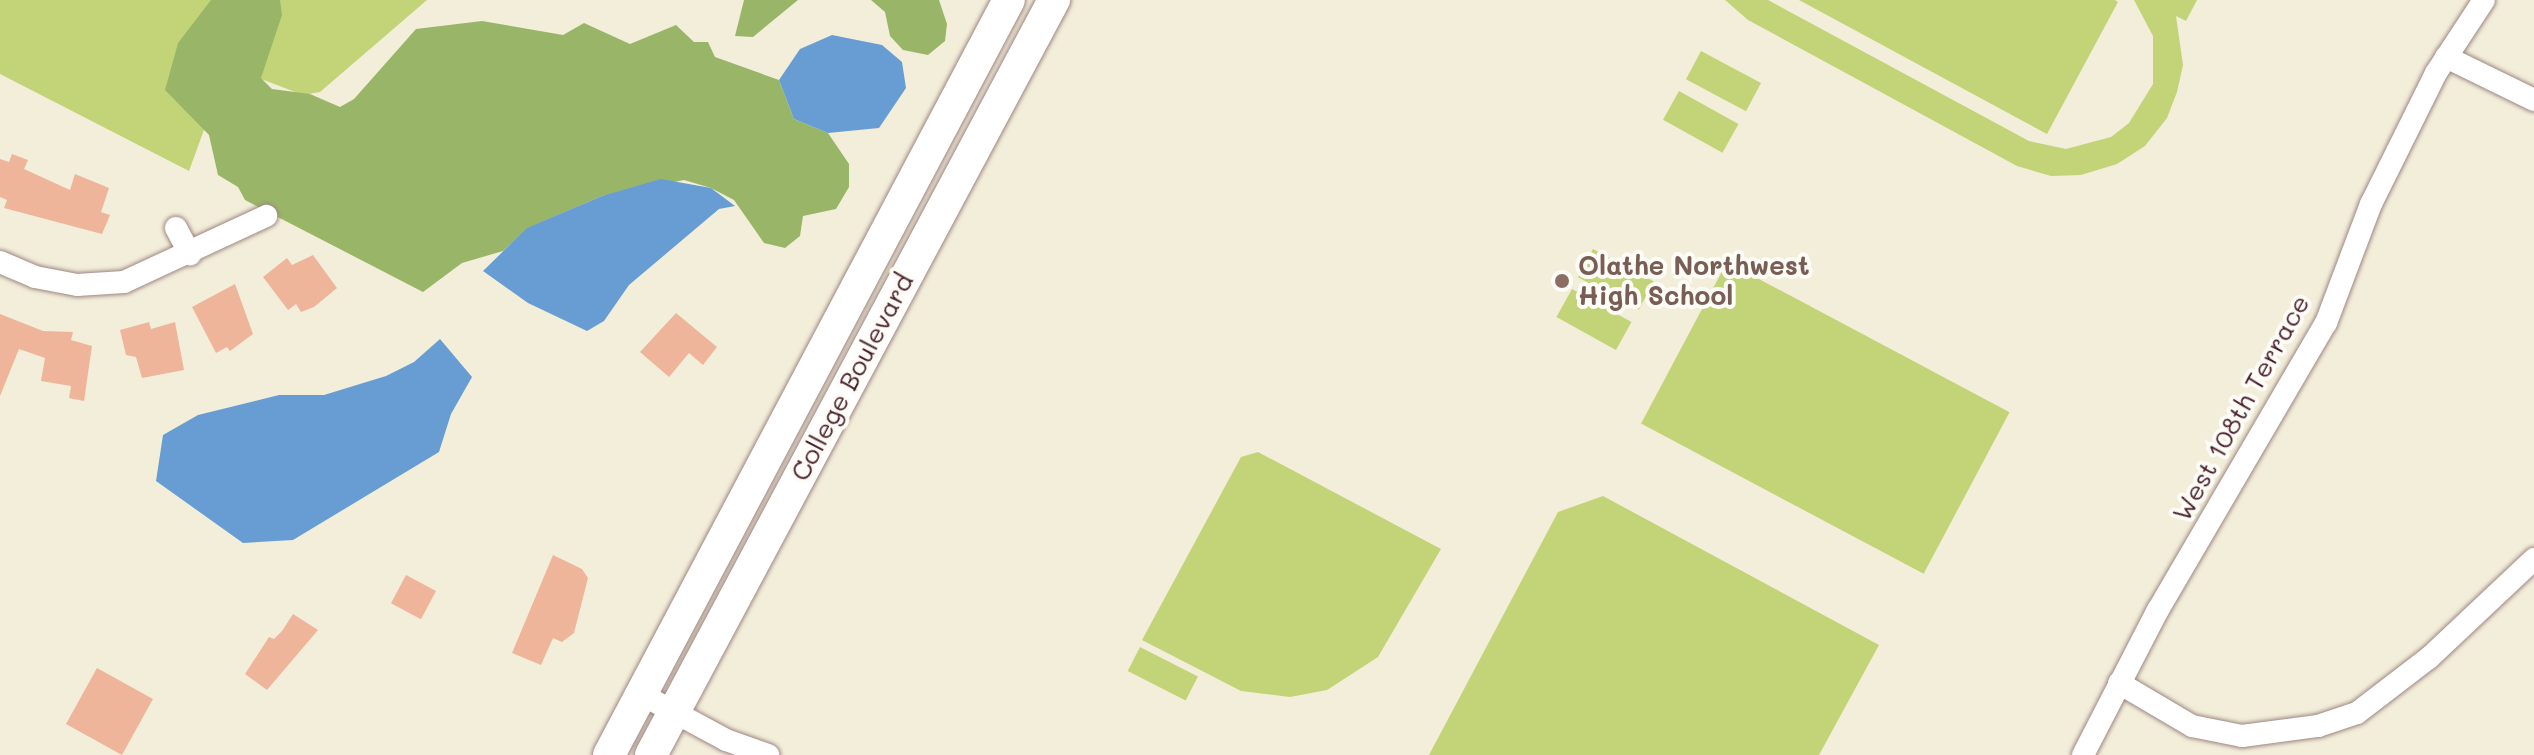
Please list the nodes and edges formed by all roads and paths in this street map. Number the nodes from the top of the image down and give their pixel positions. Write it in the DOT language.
graph roads {
  1 [pos="1009,0"];
  2 [pos="1054,0"];
  3 [pos="2484,0"];
  4 [pos="2446,57"];
  5 [pos="2534,100"];
  6 [pos="266,216"];
  7 [pos="176,228"];
  8 [pos="190,254"];
  9 [pos="0,262"];
  10 [pos="2534,559"];
  11 [pos="2119,683"];
  12 [pos="641,694"];
  13 [pos="674,711"];
  14 [pos="609,755"];
  15 [pos="651,755"];
  16 [pos="768,755"];
  17 [pos="2083,755"];
  1 -- 12 [label="main road, College Boulevard"];
  2 -- 13 [label="main road, College Boulevard"];
  3 -- 4 [label="street, West 108th Terrace"];
  4 -- 5 [label="street"];
  4 -- 11 [label="street, West 108th Terrace"];
  6 -- 8 [label="street"];
  7 -- 8 [label="street"];
  8 -- 9 [label="street"];
  10 -- 11 [label="street"];
  11 -- 17 [label="street, West 108th Terrace"];
  12 -- 13 [label="street"];
  12 -- 14 [label="main road, College Boulevard"];
  13 -- 15 [label="main road, College Boulevard"];
  13 -- 16 [label="street"];
}
